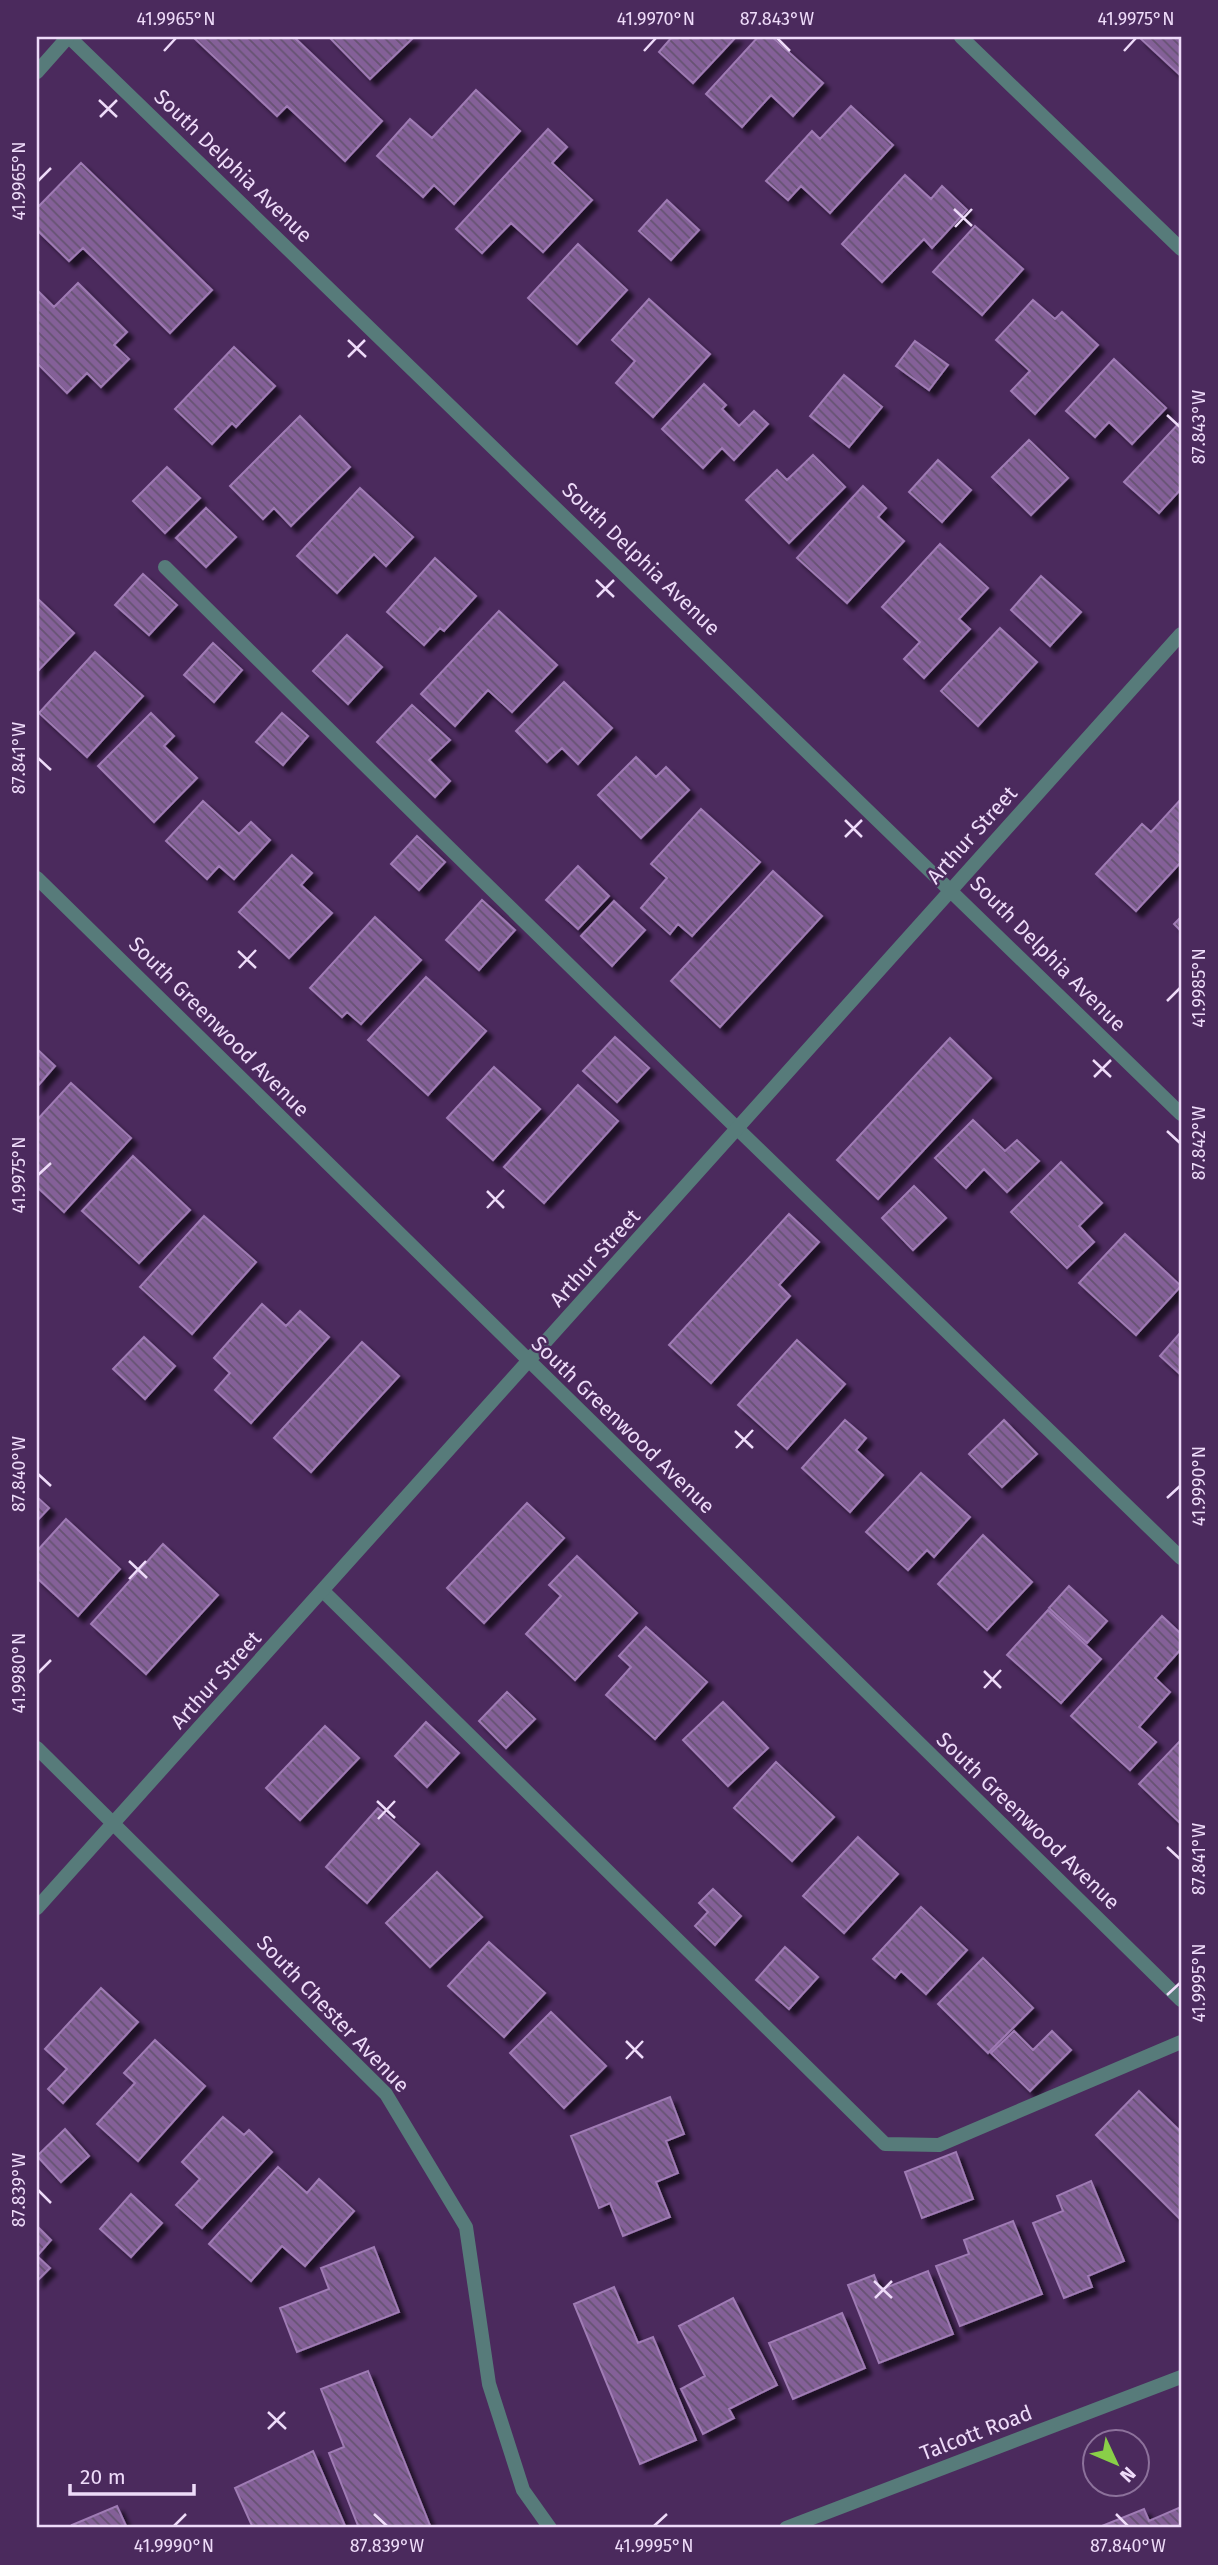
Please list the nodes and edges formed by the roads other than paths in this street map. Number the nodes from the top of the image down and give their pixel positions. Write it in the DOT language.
graph roads {
  1 [pos="68,37"];
  2 [pos="961,37"];
  3 [pos="37,72"];
  4 [pos="1181,249"];
  5 [pos="165,567"];
  6 [pos="1181,634"];
  7 [pos="37,878"];
  8 [pos="952,889"];
  9 [pos="1181,1114"];
  10 [pos="738,1130"];
  11 [pos="529,1362"];
  12 [pos="1181,1558"];
  13 [pos="324,1592"];
  14 [pos="37,1748"];
  15 [pos="116,1823"];
  16 [pos="37,1908"];
  17 [pos="1181,2000"];
  18 [pos="1181,2042"];
  19 [pos="1181,2377"];
  20 [pos="550,2528"];
  21 [pos="786,2528"];
  1 -- 3 [label="street"];
  1 -- 8 [label="street, South Delphia Avenue"];
  2 -- 4 [label="street"];
  5 -- 10 [label="street"];
  6 -- 8 [label="street, Arthur Street"];
  7 -- 11 [label="street, South Greenwood Avenue"];
  8 -- 9 [label="street, South Delphia Avenue"];
  8 -- 10 [label="street, Arthur Street"];
  10 -- 11 [label="street, Arthur Street"];
  10 -- 12 [label="street"];
  11 -- 13 [label="street, Arthur Street"];
  11 -- 17 [label="street, South Greenwood Avenue"];
  13 -- 15 [label="street, Arthur Street"];
  13 -- 18 [label="street"];
  14 -- 15 [label="street, South Chester Avenue"];
  15 -- 16 [label="street, Arthur Street"];
  15 -- 20 [label="street, South Chester Avenue"];
  19 -- 21 [label="street, Talcott Road"];
}
